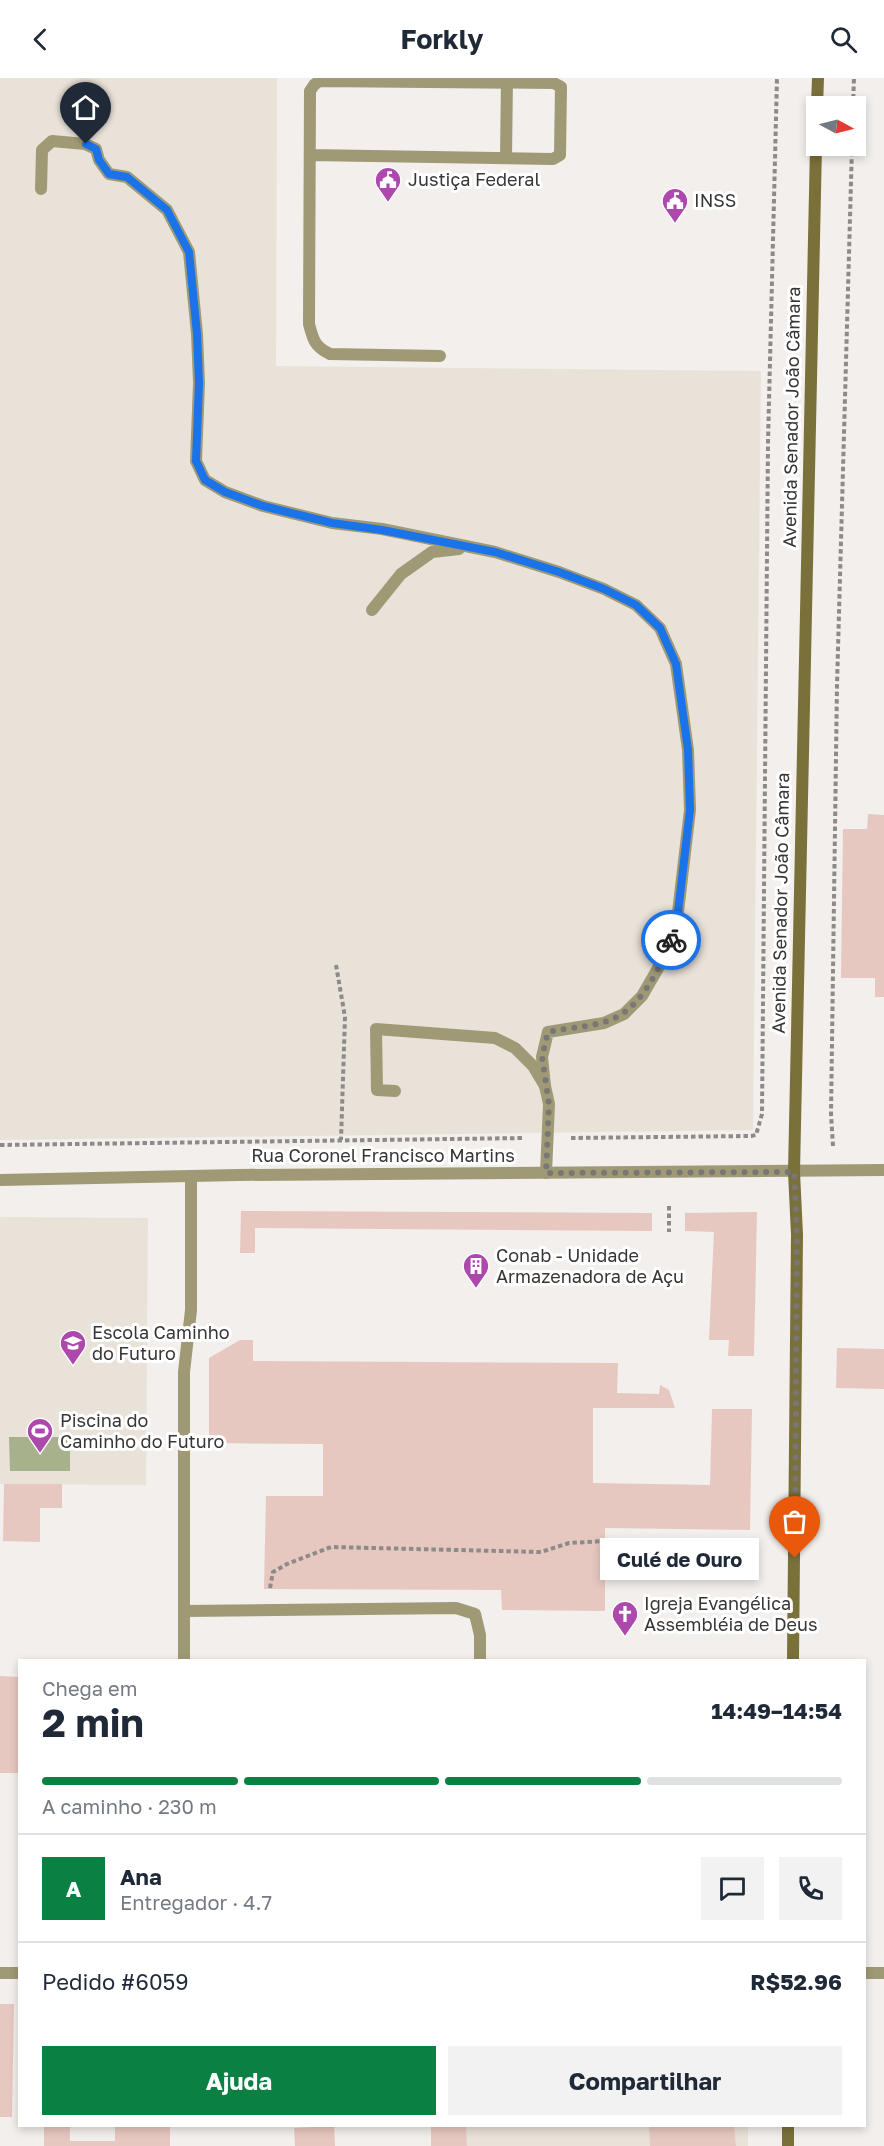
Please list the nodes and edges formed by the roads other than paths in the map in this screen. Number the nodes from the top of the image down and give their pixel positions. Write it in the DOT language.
graph roads {
  1 [pos="818,78"];
  2 [pos="507,80"];
  3 [pos="817,96"];
  4 [pos="310,155"];
  5 [pos="816,156"];
  6 [pos="506,158"];
  7 [pos="41,189"];
  8 [pos="440,356"];
  9 [pos="472,548"];
  10 [pos="372,610"];
  11 [pos="545,1086"];
  12 [pos="395,1091"];
  13 [pos="884,1170"];
  14 [pos="794,1172"];
  15 [pos="546,1173"];
  16 [pos="191,1177"];
  17 [pos="0,1180"];
  18 [pos="185,1611"];
  19 [pos="184,1659"];
  20 [pos="480,1659"];
  21 [pos="793,1659"];
  22 [pos="0,1973"];
  23 [pos="18,1973"];
  24 [pos="866,1973"];
  25 [pos="884,1973"];
  26 [pos="788,2127"];
  27 [pos="788,2146"];
  1 -- 3 [label="main road"];
  2 -- 4 [label="street"];
  2 -- 6 [label="street"];
  2 -- 6 [label="street"];
  4 -- 6 [label="street"];
  4 -- 8 [label="street"];
  5 -- 14 [label="main road, Avenida Senador João Câmara"];
  7 -- 9 [label="street"];
  9 -- 10 [label="street"];
  9 -- 11 [label="street"];
  11 -- 12 [label="street"];
  11 -- 15 [label="street"];
  13 -- 14 [label="street, Rua Coronel Francisco Martins"];
  14 -- 15 [label="street, Rua Coronel Francisco Martins"];
  14 -- 21 [label="main road, Avenida Senador João Câmara"];
  15 -- 16 [label="street, Rua Coronel Francisco Martins"];
  16 -- 17 [label="street, Rua Coronel Francisco Martins"];
  16 -- 18 [label="street"];
  18 -- 19 [label="street"];
  18 -- 20 [label="street"];
  22 -- 23 [label="street"];
  24 -- 25 [label="street"];
  26 -- 27 [label="main road"];
}
